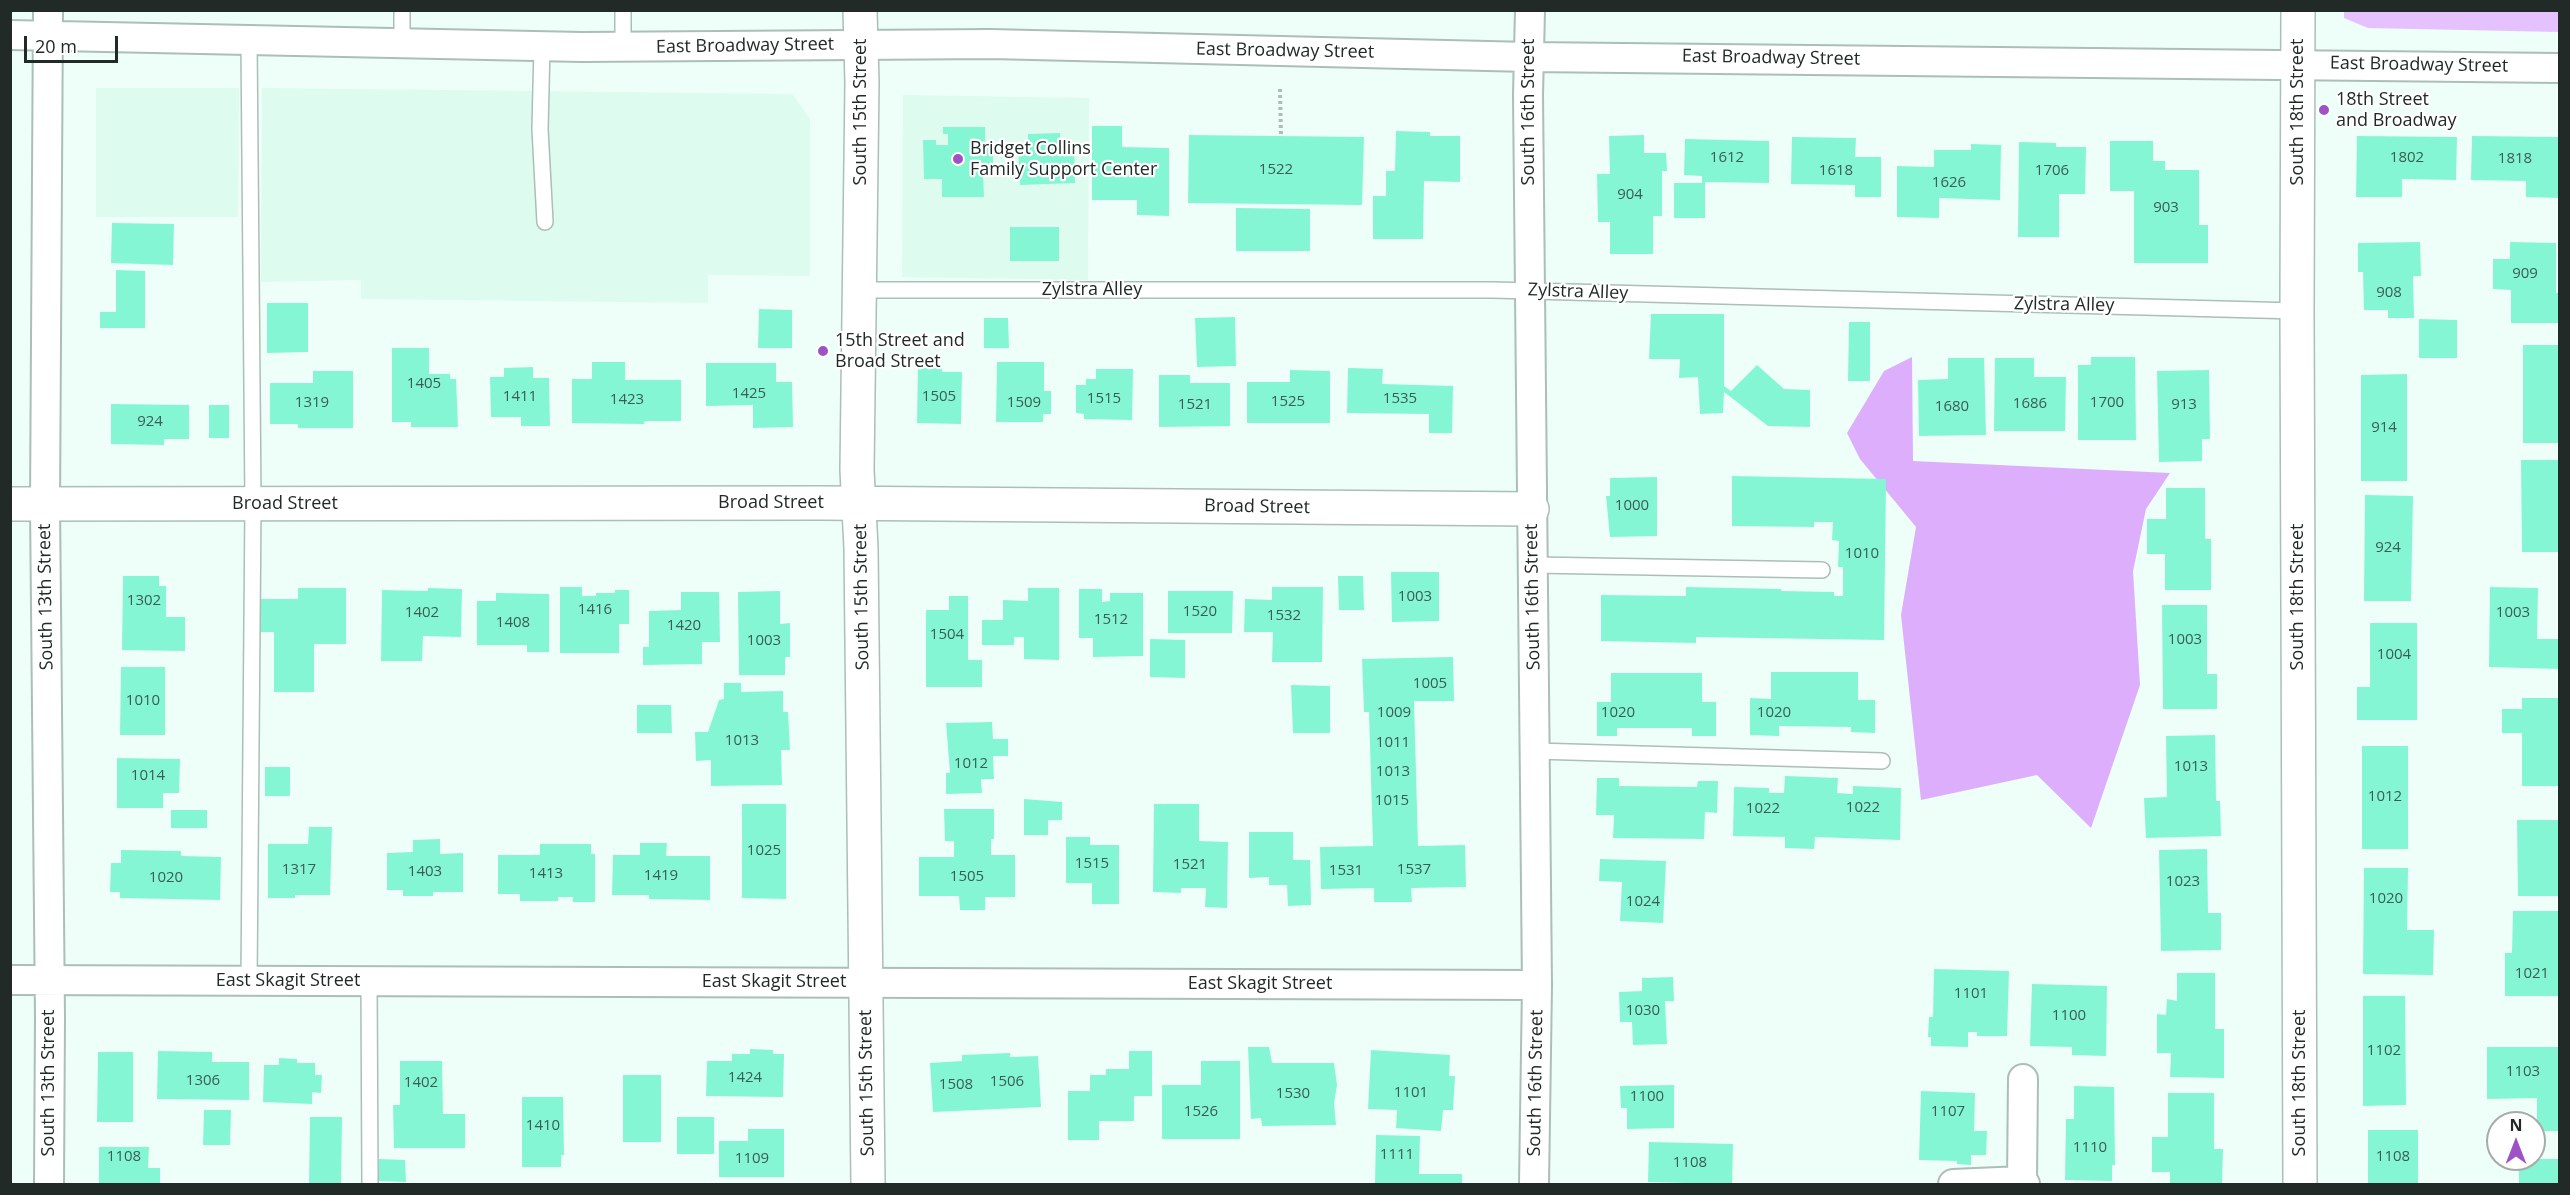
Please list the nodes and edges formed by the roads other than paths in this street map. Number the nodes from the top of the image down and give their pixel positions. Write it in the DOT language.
graph roads {
  1 [pos="402,10"];
  2 [pos="623,10"];
  3 [pos="860,10"];
  4 [pos="1530,10"];
  5 [pos="2298,10"];
  6 [pos="47,24"];
  7 [pos="10,35"];
  8 [pos="249,41"];
  9 [pos="402,44"];
  10 [pos="861,45"];
  11 [pos="542,46"];
  12 [pos="623,47"];
  13 [pos="1529,57"];
  14 [pos="2299,63"];
  15 [pos="2559,68"];
  16 [pos="545,222"];
  17 [pos="860,290"];
  18 [pos="1530,291"];
  19 [pos="2297,311"];
  20 [pos="10,504"];
  21 [pos="45,504"];
  22 [pos="253,504"];
  23 [pos="859,504"];
  24 [pos="1532,509"];
  25 [pos="1534,565"];
  26 [pos="1822,570"];
  27 [pos="1535,751"];
  28 [pos="1882,761"];
  29 [pos="10,980"];
  30 [pos="49,980"];
  31 [pos="249,980"];
  32 [pos="369,981"];
  33 [pos="866,982"];
  34 [pos="1537,985"];
  35 [pos="2023,1080"];
  36 [pos="2024,1183"];
  37 [pos="1953,1184"];
  38 [pos="49,1185"];
  39 [pos="370,1185"];
  40 [pos="868,1185"];
  41 [pos="1534,1185"];
  42 [pos="2300,1185"];
  1 -- 9 [label="lane"];
  2 -- 12 [label="lane"];
  3 -- 10 [label="street, South 15th Street"];
  4 -- 13 [label="street, South 16th Street"];
  5 -- 14 [label="street, South 18th Street"];
  6 -- 7 [label="street, East Broadway Street"];
  6 -- 8 [label="street, East Broadway Street"];
  6 -- 21 [label="street, South 13th Street"];
  8 -- 9 [label="street, East Broadway Street"];
  8 -- 22 [label="lane"];
  9 -- 11 [label="street, East Broadway Street"];
  10 -- 12 [label="street, East Broadway Street"];
  10 -- 13 [label="street, East Broadway Street"];
  10 -- 17 [label="street, South 15th Street"];
  11 -- 12 [label="street, East Broadway Street"];
  11 -- 16 [label="lane"];
  13 -- 14 [label="street, East Broadway Street"];
  13 -- 18 [label="street, South 16th Street"];
  14 -- 15 [label="street, East Broadway Street"];
  14 -- 19 [label="street, South 18th Street"];
  17 -- 18 [label="lane, Zylstra Alley"];
  17 -- 23 [label="street, South 15th Street"];
  18 -- 19 [label="lane, Zylstra Alley"];
  18 -- 24 [label="street, South 16th Street"];
  19 -- 42 [label="street, South 18th Street"];
  20 -- 21 [label="street, Broad Street"];
  21 -- 22 [label="street, Broad Street"];
  21 -- 30 [label="street, South 13th Street"];
  22 -- 23 [label="street, Broad Street"];
  22 -- 31 [label="lane"];
  23 -- 24 [label="street, Broad Street"];
  23 -- 33 [label="street, South 15th Street"];
  24 -- 25 [label="street, South 16th Street"];
  25 -- 26 [label="lane"];
  25 -- 27 [label="street, South 16th Street"];
  27 -- 28 [label="lane"];
  27 -- 34 [label="street, South 16th Street"];
  29 -- 30 [label="street, East Skagit Street"];
  30 -- 31 [label="street, East Skagit Street"];
  30 -- 38 [label="street, South 13th Street"];
  31 -- 32 [label="street, East Skagit Street"];
  32 -- 33 [label="street, East Skagit Street"];
  32 -- 39 [label="lane"];
  33 -- 34 [label="street, East Skagit Street"];
  33 -- 40 [label="street, South 15th Street"];
  34 -- 41 [label="street, South 16th Street"];
  35 -- 36 [label="street"];
  36 -- 37 [label="street"];
}
